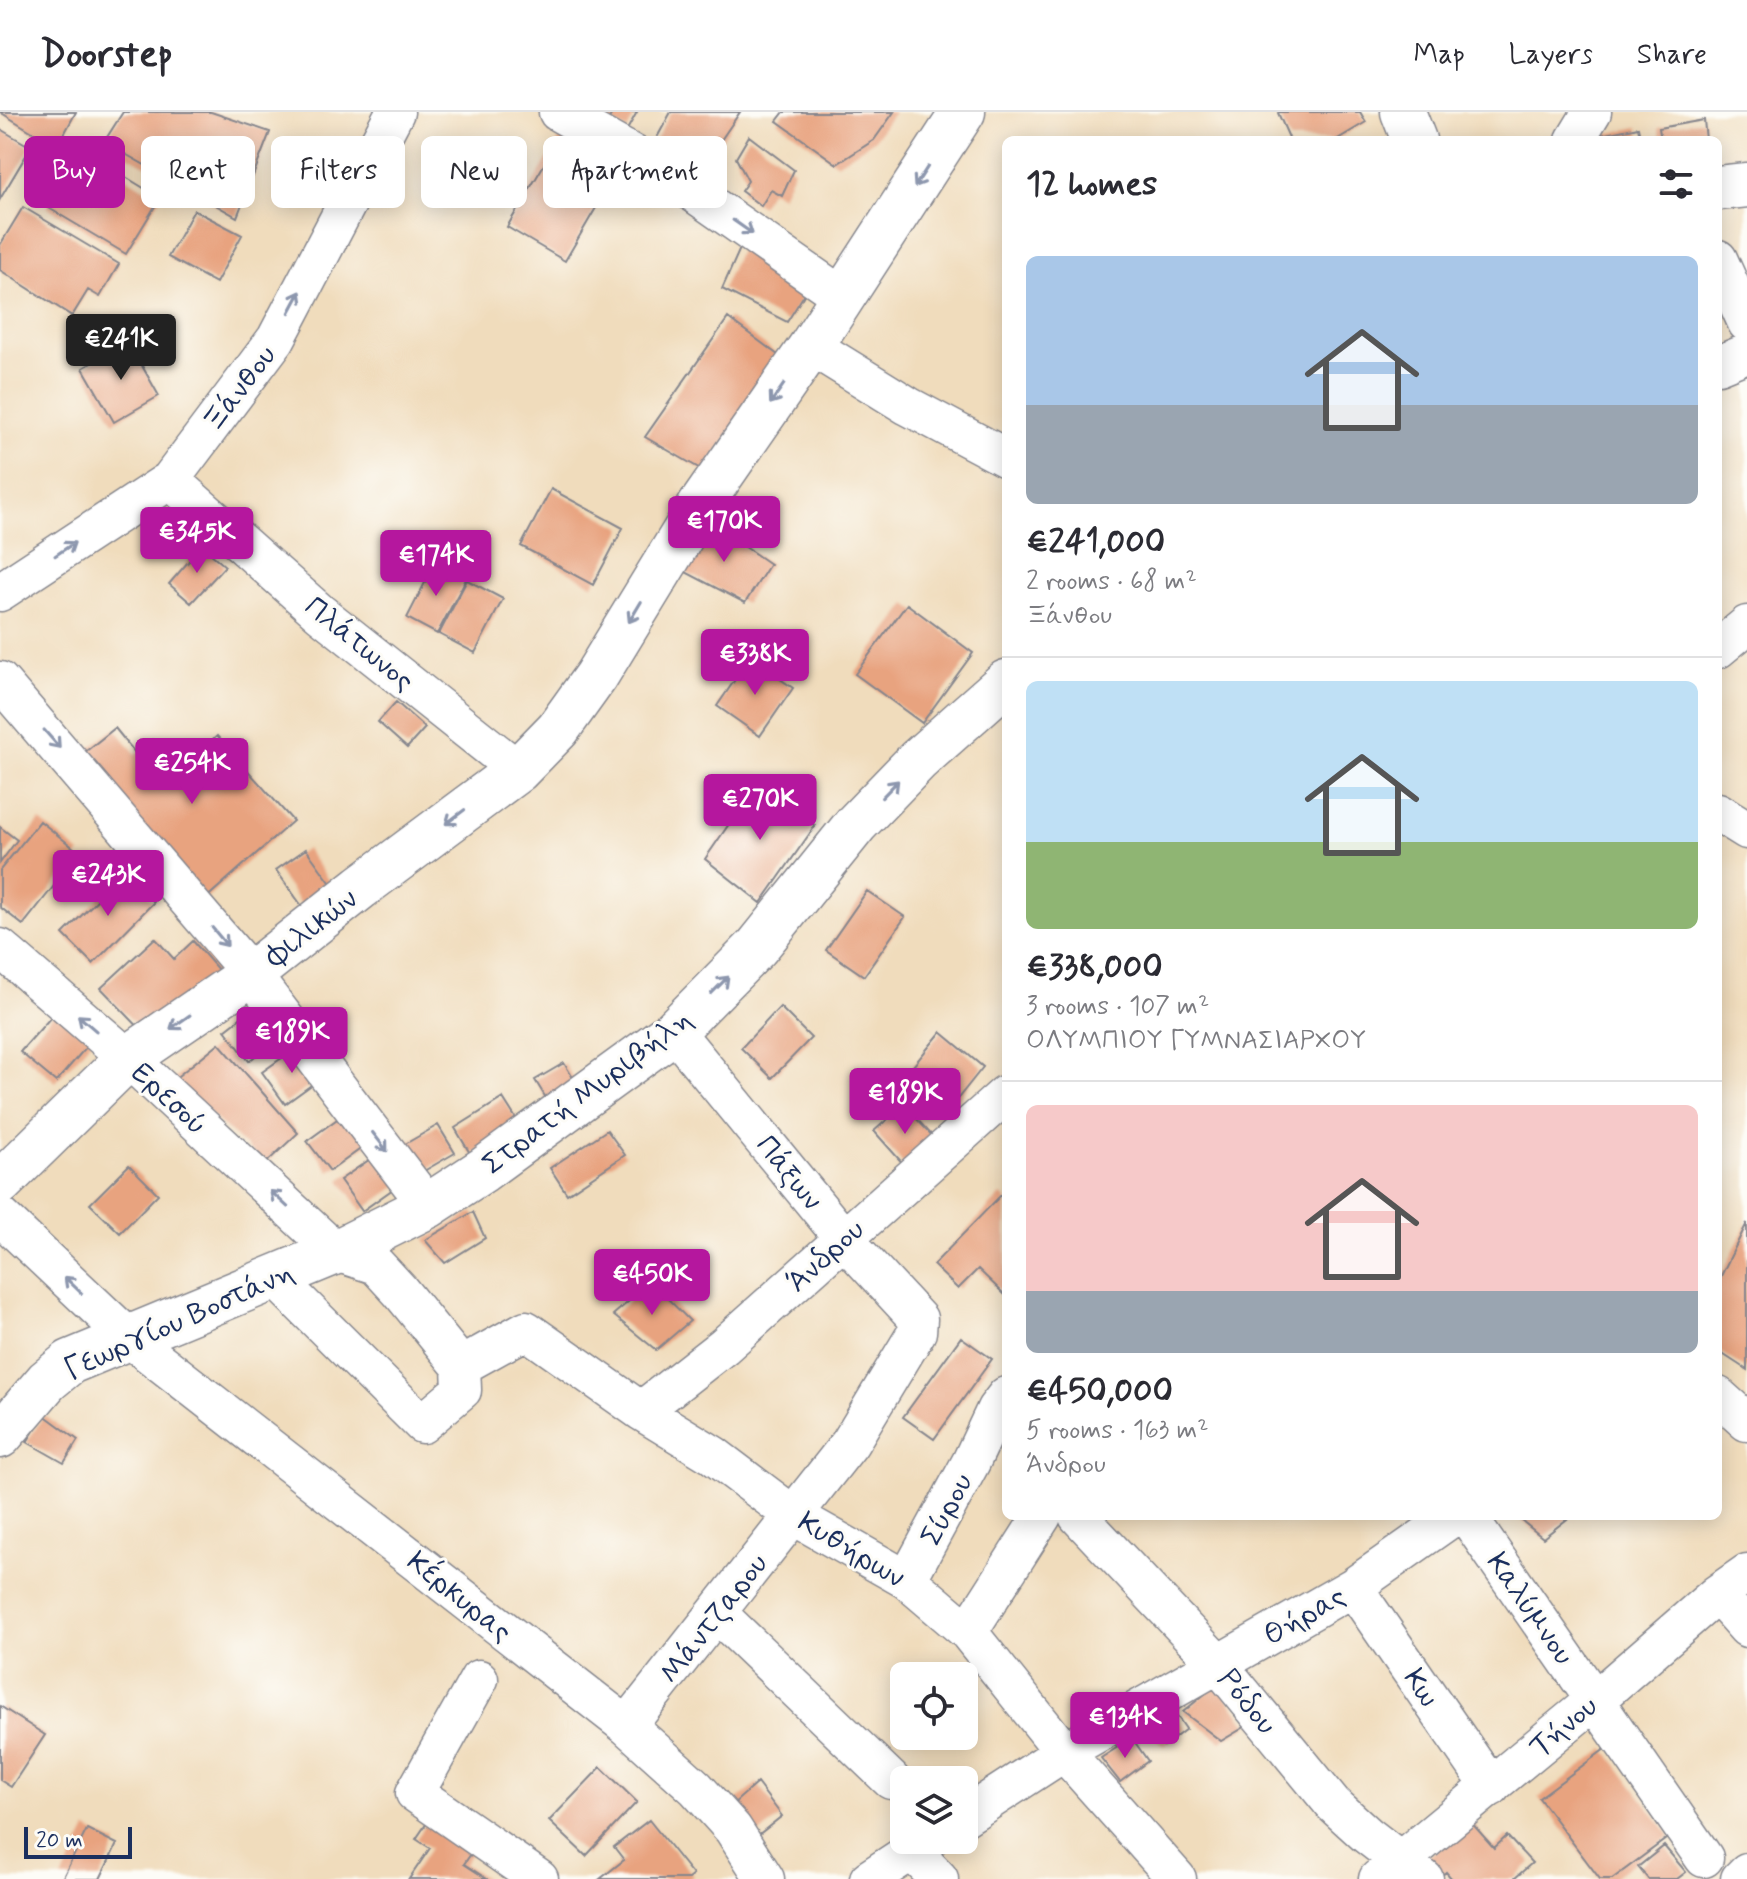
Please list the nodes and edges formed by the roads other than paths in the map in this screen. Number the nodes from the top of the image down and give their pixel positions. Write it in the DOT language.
graph roads {
  1 [pos="395,112"];
  2 [pos="558,112"];
  3 [pos="963,112"];
  4 [pos="1403,112"];
  5 [pos="1592,112"];
  6 [pos="1412,136"];
  7 [pos="1577,136"];
  8 [pos="1747,185"];
  9 [pos="1722,188"];
  10 [pos="1722,268"];
  11 [pos="843,297"];
  12 [pos="1747,323"];
  13 [pos="811,346"];
  14 [pos="1747,353"];
  15 [pos="1722,363"];
  16 [pos="1002,456"];
  17 [pos="170,480"];
  18 [pos="0,592"];
  19 [pos="1747,625"];
  20 [pos="1722,646"];
  21 [pos="0,681"];
  22 [pos="1002,686"];
  23 [pos="518,770"];
  24 [pos="1722,814"];
  25 [pos="1747,830"];
  26 [pos="0,948"];
  27 [pos="251,974"];
  28 [pos="674,1031"];
  29 [pos="128,1058"];
  30 [pos="1002,1098"];
  31 [pos="0,1183"];
  32 [pos="428,1206"];
  33 [pos="0,1216"];
  34 [pos="844,1239"];
  35 [pos="336,1252"];
  36 [pos="274,1277"];
  37 [pos="911,1309"];
  38 [pos="129,1338"];
  39 [pos="461,1366"];
  40 [pos="1722,1400"];
  41 [pos="1002,1401"];
  42 [pos="641,1411"];
  43 [pos="1747,1422"];
  44 [pos="0,1436"];
  45 [pos="794,1516"];
  46 [pos="1039,1520"];
  47 [pos="1082,1520"];
  48 [pos="1448,1520"];
  49 [pos="1470,1520"];
  50 [pos="907,1580"];
  51 [pos="1732,1584"];
  52 [pos="1353,1587"];
  53 [pos="717,1613"];
  54 [pos="1747,1628"];
  55 [pos="968,1632"];
  56 [pos="1218,1664"];
  57 [pos="479,1679"];
  58 [pos="1595,1700"];
  59 [pos="627,1726"];
  60 [pos="1064,1752"];
  61 [pos="890,1779"];
  62 [pos="1491,1787"];
  63 [pos="978,1808"];
  64 [pos="908,1854"];
  65 [pos="925,1854"];
  66 [pos="1704,1858"];
  67 [pos="1747,1872"];
  68 [pos="1401,1873"];
  69 [pos="539,1879"];
  70 [pos="765,1879"];
  71 [pos="869,1879"];
  72 [pos="939,1879"];
  73 [pos="1177,1879"];
  74 [pos="1740,1879"];
  17 -- 1 [label="street, Ξάνθου, one-way"];
  2 -- 11 [label="street, one-way"];
  3 -- 11 [label="main road, Φιλικών, one-way"];
  4 -- 6 [label="main road"];
  5 -- 7 [label="street"];
  8 -- 9 [label="main road"];
  10 -- 12 [label="street"];
  11 -- 13 [label="main road, Φιλικών"];
  13 -- 16 [label="street"];
  13 -- 23 [label="main road, Φιλικών, one-way"];
  14 -- 15 [label="street"];
  18 -- 17 [label="street, Ξάνθου, one-way"];
  17 -- 23 [label="street, Πλάτωνος"];
  19 -- 20 [label="street"];
  21 -- 27 [label="street, one-way"];
  28 -- 22 [label="main road, Στρατή Μυριβήλη, one-way"];
  23 -- 27 [label="main road, Φιλικών, one-way"];
  24 -- 25 [label="street"];
  29 -- 26 [label="street, Ερεσού, one-way"];
  27 -- 29 [label="main road, Φιλικών, one-way"];
  27 -- 32 [label="street, one-way"];
  28 -- 32 [label="main road, Στρατή Μυριβήλη"];
  28 -- 34 [label="street, Πάξων"];
  29 -- 31 [label="main road, Φιλικών"];
  35 -- 29 [label="street, Ερεσού, one-way"];
  30 -- 34 [label="street, Άνδρου"];
  32 -- 35 [label="main road, Στρατή Μυριβήλη"];
  38 -- 33 [label="street, Κέρκυρας, one-way"];
  34 -- 37 [label="street, Πάξων"];
  34 -- 42 [label="street, Άνδρου"];
  35 -- 36 [label="main road, Γεωργίου Βοστάνη"];
  35 -- 39 [label="street"];
  36 -- 38 [label="main road, Γεωργίου Βοστάνη"];
  36 -- 39 [label="street"];
  37 -- 45 [label="street, Μάντζαρου"];
  38 -- 44 [label="main road, Γεωργίου Βοστάνη"];
  38 -- 59 [label="street, Κέρκυρας"];
  39 -- 42 [label="street, Κυθήρων"];
  40 -- 43 [label="street"];
  41 -- 50 [label="street, Σύρου"];
  42 -- 45 [label="street, Κυθήρων"];
  45 -- 50 [label="street, Κυθήρων"];
  45 -- 53 [label="street, Μάντζαρου"];
  46 -- 55 [label="street"];
  47 -- 56 [label="street, Ρόδου"];
  48 -- 52 [label="street, Θήρας"];
  49 -- 58 [label="street, Καλύμνου"];
  50 -- 55 [label="street, Κυθήρων"];
  51 -- 54 [label="street"];
  51 -- 58 [label="street, Τήνου"];
  52 -- 56 [label="street, Θήρας"];
  52 -- 62 [label="street, Κω"];
  53 -- 59 [label="street, Μάντζαρου"];
  53 -- 61 [label="street"];
  55 -- 60 [label="street, Κυθήρων"];
  56 -- 60 [label="street, Θήρας"];
  56 -- 68 [label="street, Ρόδου"];
  57 -- 69 [label="street"];
  58 -- 62 [label="street, Τήνου"];
  58 -- 66 [label="street, Καλύμνου"];
  59 -- 70 [label="street, Κέρκυρας"];
  60 -- 63 [label="street, Θήρας"];
  60 -- 73 [label="street, Κυθήρων"];
  62 -- 68 [label="street, Τήνου"];
  64 -- 71 [label="street"];
  65 -- 72 [label="street"];
  67 -- 74 [label="street"];
}
